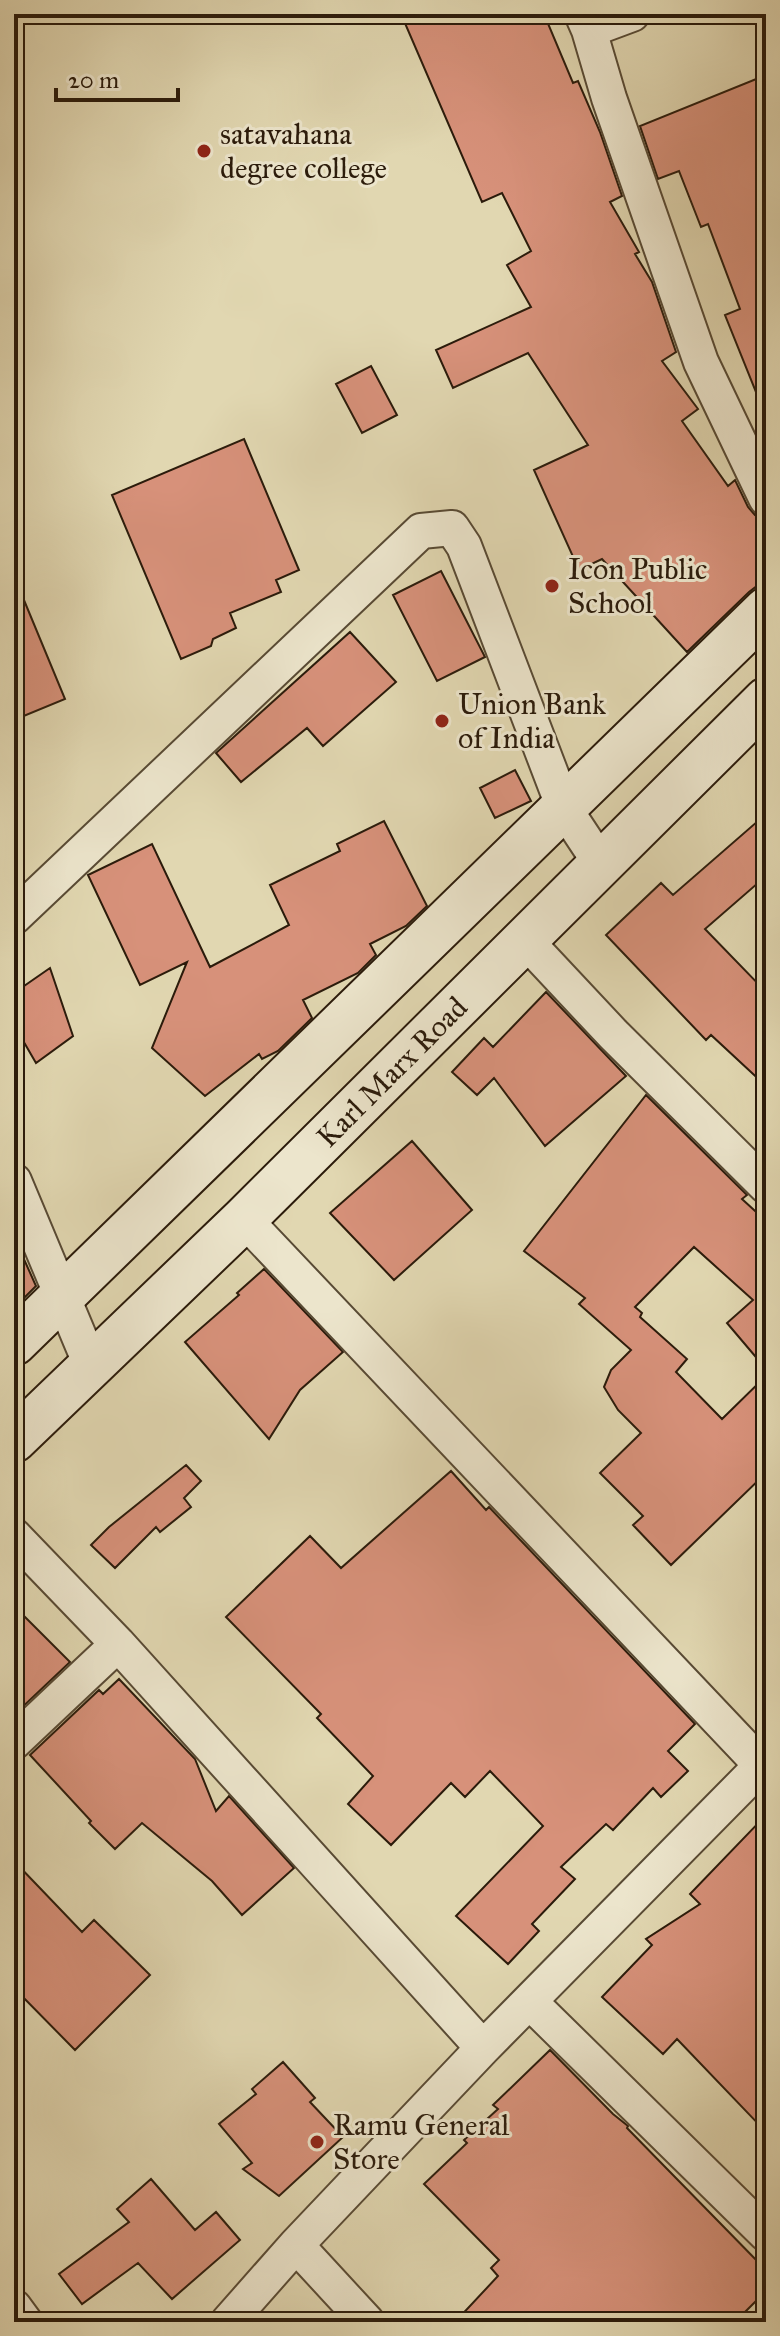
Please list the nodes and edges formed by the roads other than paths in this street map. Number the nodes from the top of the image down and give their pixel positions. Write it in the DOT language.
graph roads {
  1 [pos="632,14"];
  2 [pos="585,22"];
  3 [pos="766,498"];
  4 [pos="766,610"];
  5 [pos="766,700"];
  6 [pos="564,808"];
  7 [pos="601,864"];
  8 [pos="14,917"];
  9 [pos="525,940"];
  10 [pos="14,1181"];
  11 [pos="766,1186"];
  12 [pos="244,1219"];
  13 [pos="62,1297"];
  14 [pos="14,1343"];
  15 [pos="91,1365"];
  16 [pos="14,1440"];
  17 [pos="14,1536"];
  18 [pos="118,1644"];
  19 [pos="14,1742"];
  20 [pos="764,1766"];
  21 [pos="530,2002"];
  22 [pos="483,2048"];
  23 [pos="766,2234"];
  24 [pos="296,2245"];
  25 [pos="14,2307"];
  26 [pos="25,2322"];
  27 [pos="228,2322"];
  28 [pos="367,2322"];
  1 -- 2 [label="street"];
  2 -- 3 [label="street"];
  4 -- 6 [label="main road"];
  5 -- 7 [label="main road, Karl Marx Road"];
  6 -- 7 [label="street"];
  6 -- 8 [label="street"];
  6 -- 13 [label="main road"];
  7 -- 9 [label="main road, Karl Marx Road"];
  9 -- 11 [label="street"];
  9 -- 12 [label="main road, Karl Marx Road"];
  10 -- 13 [label="street"];
  12 -- 15 [label="main road, Karl Marx Road"];
  12 -- 20 [label="street"];
  13 -- 14 [label="main road"];
  13 -- 15 [label="street"];
  15 -- 16 [label="main road, Karl Marx Road"];
  17 -- 18 [label="street"];
  18 -- 19 [label="street"];
  18 -- 22 [label="street"];
  20 -- 21 [label="street"];
  21 -- 22 [label="street"];
  21 -- 23 [label="street"];
  22 -- 24 [label="street"];
  24 -- 27 [label="street"];
  24 -- 28 [label="street"];
  25 -- 26 [label="street"];
}
